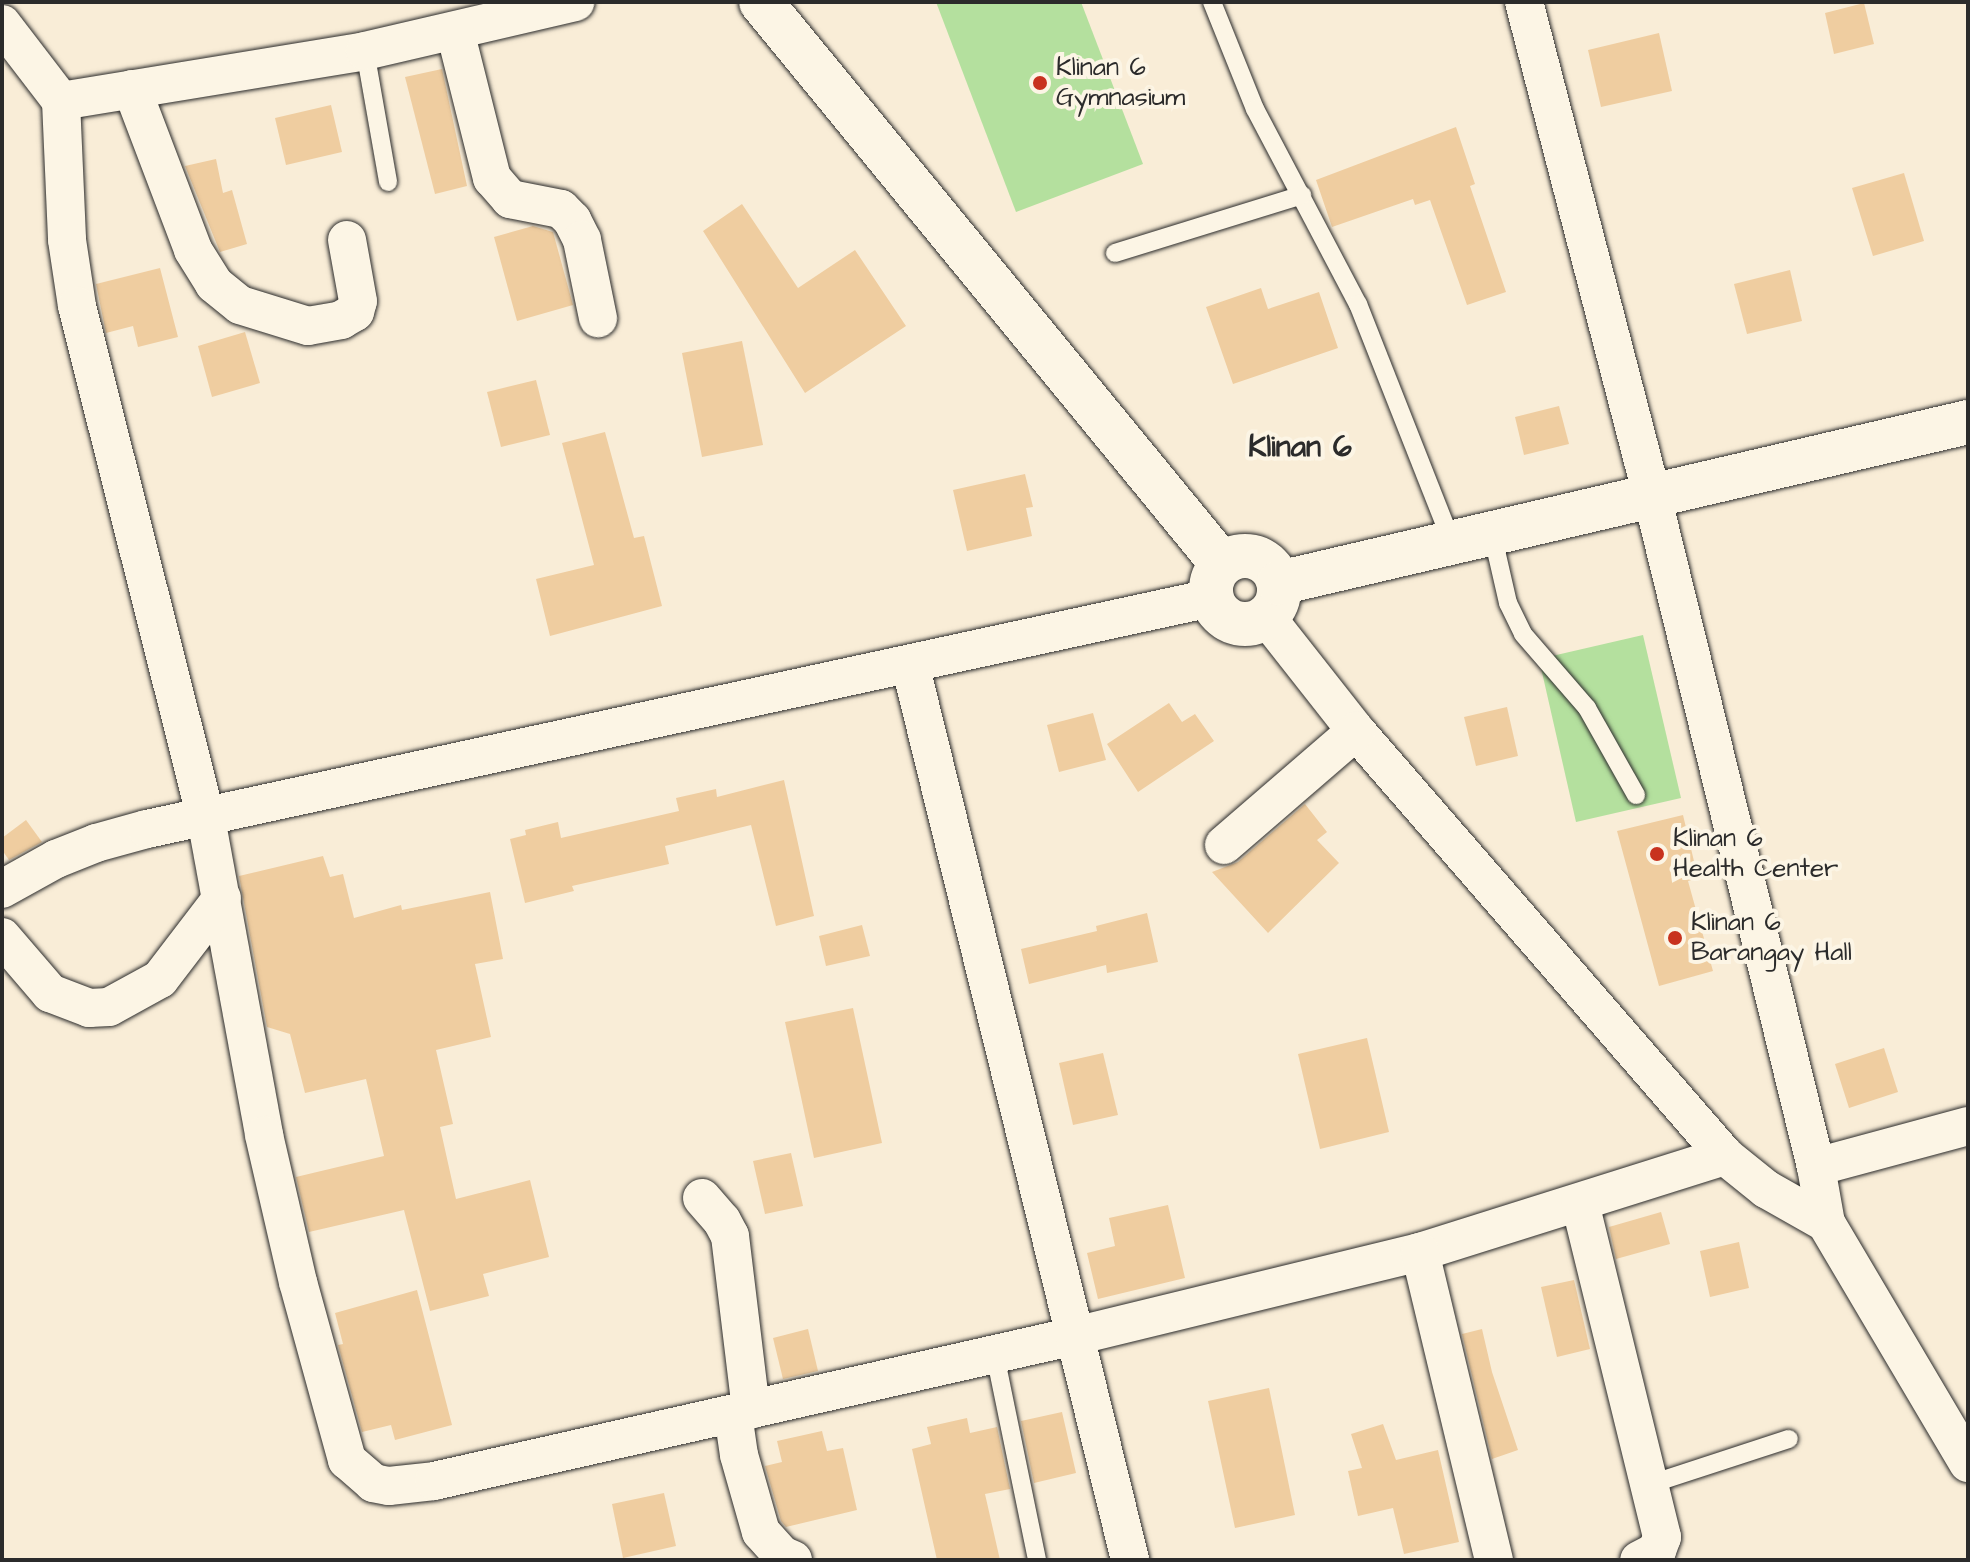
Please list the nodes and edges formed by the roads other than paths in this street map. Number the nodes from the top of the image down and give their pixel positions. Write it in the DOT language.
graph roads {
  1 [pos="575,2"];
  2 [pos="761,2"];
  3 [pos="1212,2"];
  4 [pos="1531,6"];
  5 [pos="2,24"];
  6 [pos="455,31"];
  7 [pos="365,51"];
  8 [pos="132,89"];
  9 [pos="61,101"];
  10 [pos="388,182"];
  11 [pos="1302,195"];
  12 [pos="347,240"];
  13 [pos="1115,253"];
  14 [pos="598,318"];
  15 [pos="1968,422"];
  16 [pos="1652,496"];
  17 [pos="1472,538"];
  18 [pos="1217,581"];
  19 [pos="1273,600"];
  20 [pos="910,664"];
  21 [pos="1356,731"];
  22 [pos="1636,795"];
  23 [pos="206,818"];
  24 [pos="1224,845"];
  25 [pos="2,889"];
  26 [pos="222,898"];
  27 [pos="2,937"];
  28 [pos="1968,1126"];
  29 [pos="1725,1156"];
  30 [pos="1816,1167"];
  31 [pos="702,1198"];
  32 [pos="1580,1203"];
  33 [pos="1826,1223"];
  34 [pos="1420,1252"];
  35 [pos="1075,1336"];
  36 [pos="995,1355"];
  37 [pos="742,1412"];
  38 [pos="1789,1439"];
  39 [pos="1968,1463"];
  40 [pos="1651,1484"];
  41 [pos="793,1560"];
  42 [pos="1037,1560"];
  43 [pos="1130,1560"];
  44 [pos="1494,1560"];
  45 [pos="1639,1560"];
  1 -- 6 [label="street"];
  2 -- 18 [label="street"];
  3 -- 11 [label="lane"];
  4 -- 16 [label="street"];
  5 -- 9 [label="street"];
  6 -- 7 [label="street"];
  6 -- 14 [label="street"];
  7 -- 8 [label="street"];
  7 -- 10 [label="lane"];
  8 -- 9 [label="street"];
  8 -- 12 [label="street"];
  9 -- 23 [label="street"];
  11 -- 13 [label="lane"];
  11 -- 17 [label="lane"];
  15 -- 16 [label="street"];
  16 -- 17 [label="street"];
  16 -- 30 [label="street"];
  17 -- 19 [label="street"];
  17 -- 22 [label="lane"];
  18 -- 19 [label="street"];
  18 -- 19 [label="street"];
  18 -- 20 [label="street"];
  19 -- 21 [label="street"];
  20 -- 23 [label="street"];
  20 -- 35 [label="street"];
  21 -- 24 [label="street"];
  21 -- 29 [label="street"];
  23 -- 25 [label="street"];
  23 -- 26 [label="street"];
  26 -- 27 [label="street"];
  26 -- 37 [label="street"];
  28 -- 30 [label="street"];
  29 -- 32 [label="street"];
  29 -- 33 [label="street"];
  30 -- 33 [label="street"];
  31 -- 37 [label="street"];
  32 -- 34 [label="street"];
  32 -- 40 [label="street"];
  33 -- 39 [label="street"];
  34 -- 35 [label="street"];
  34 -- 44 [label="street"];
  35 -- 36 [label="street"];
  35 -- 43 [label="street"];
  36 -- 37 [label="street"];
  36 -- 42 [label="lane"];
  37 -- 41 [label="street"];
  38 -- 40 [label="lane"];
  40 -- 45 [label="street"];
}
